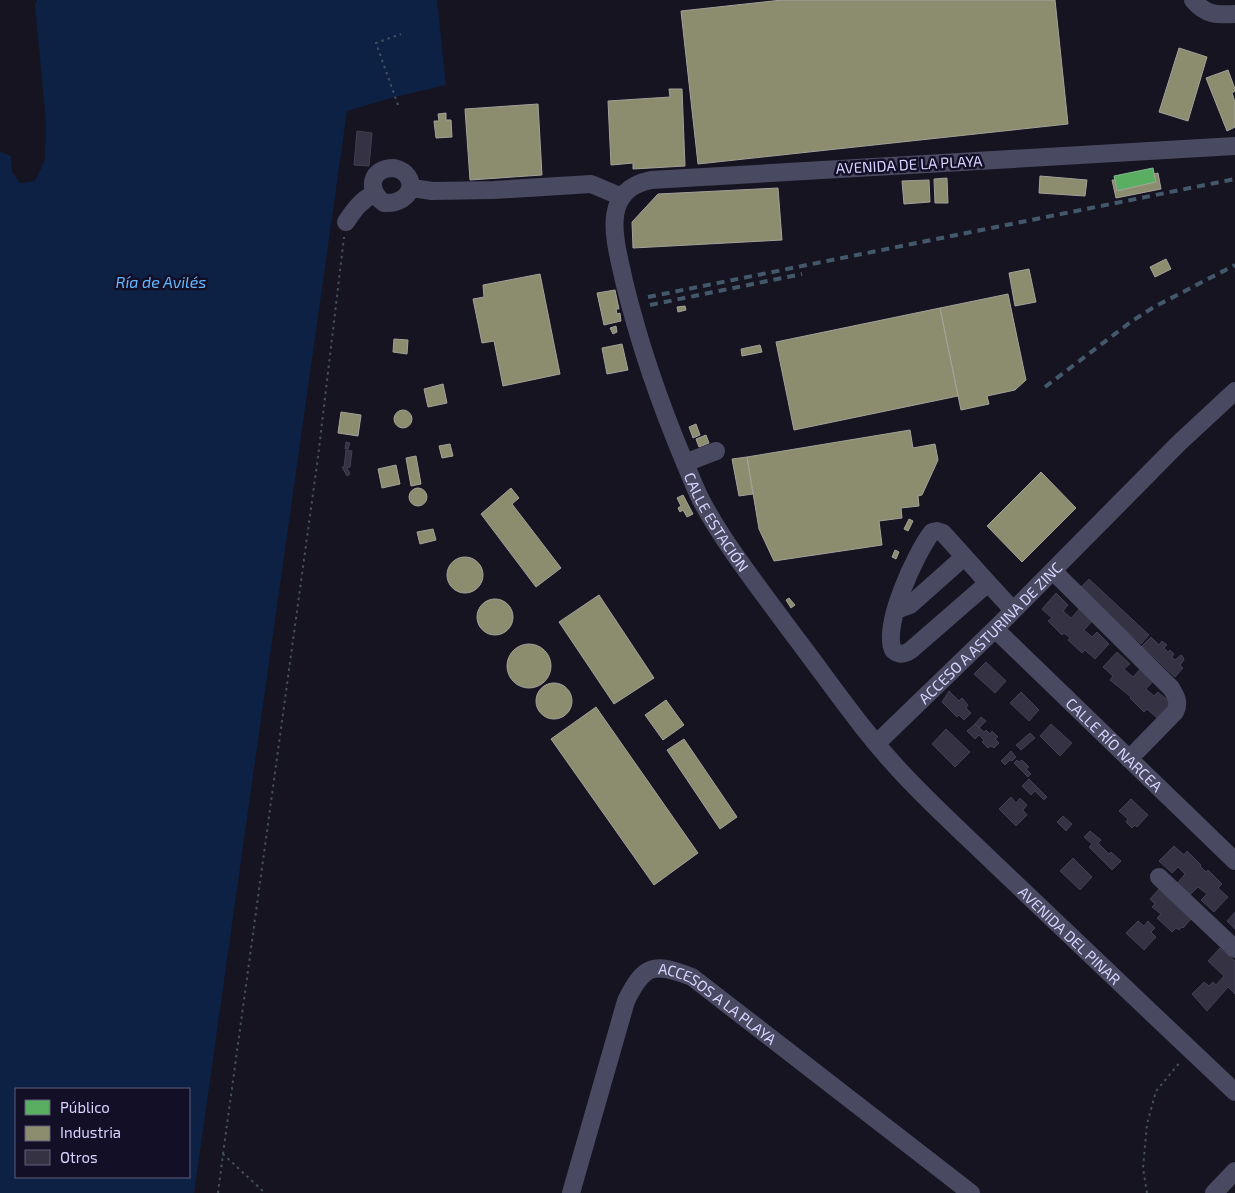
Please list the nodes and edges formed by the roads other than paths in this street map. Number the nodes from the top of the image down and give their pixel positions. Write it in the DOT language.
graph roads {
  1 [pos="1193,0"];
  2 [pos="1235,14"];
  3 [pos="1233,145"];
  4 [pos="410,189"];
  5 [pos="374,194"];
  6 [pos="622,196"];
  7 [pos="346,222"];
  8 [pos="1235,391"];
  9 [pos="716,451"];
  10 [pos="685,463"];
  11 [pos="964,557"];
  12 [pos="1053,571"];
  13 [pos="988,583"];
  14 [pos="896,610"];
  15 [pos="1013,610"];
  16 [pos="995,629"];
  17 [pos="877,743"];
  18 [pos="1129,759"];
  19 [pos="906,777"];
  20 [pos="1235,861"];
  21 [pos="1160,877"];
  22 [pos="1235,949"];
  23 [pos="1235,1092"];
  24 [pos="1235,1171"];
  25 [pos="571,1193"];
  26 [pos="971,1193"];
  27 [pos="1214,1193"];
  1 -- 2 [label="street"];
  3 -- 6 [label="street, AVENIDA DE LA PLAYA"];
  4 -- 5 [label="street"];
  4 -- 5 [label="street"];
  4 -- 6 [label="street"];
  5 -- 7 [label="street"];
  6 -- 10 [label="street, CALLE ESTACIÓN"];
  8 -- 12 [label="street, ACCESO A ASTURINA DE ZINC"];
  9 -- 10 [label="street"];
  10 -- 17 [label="street, CALLE ESTACIÓN"];
  11 -- 13 [label="street"];
  11 -- 14 [label="street"];
  11 -- 14 [label="street"];
  12 -- 15 [label="street, ACCESO A ASTURINA DE ZINC"];
  12 -- 18 [label="street"];
  13 -- 14 [label="street"];
  13 -- 15 [label="street"];
  15 -- 16 [label="street, ACCESO A ASTURINA DE ZINC"];
  16 -- 17 [label="street, ACCESO A ASTURINA DE ZINC"];
  16 -- 18 [label="street, CALLE RÍO NARCEA"];
  17 -- 19 [label="street, CALLE ESTACIÓN"];
  18 -- 20 [label="street, CALLE RÍO NARCEA"];
  19 -- 23 [label="street, AVENIDA DEL PINAR"];
  21 -- 22 [label="street"];
  24 -- 27 [label="street"];
  25 -- 26 [label="street, ACCESOS A LA PLAYA"];
}
